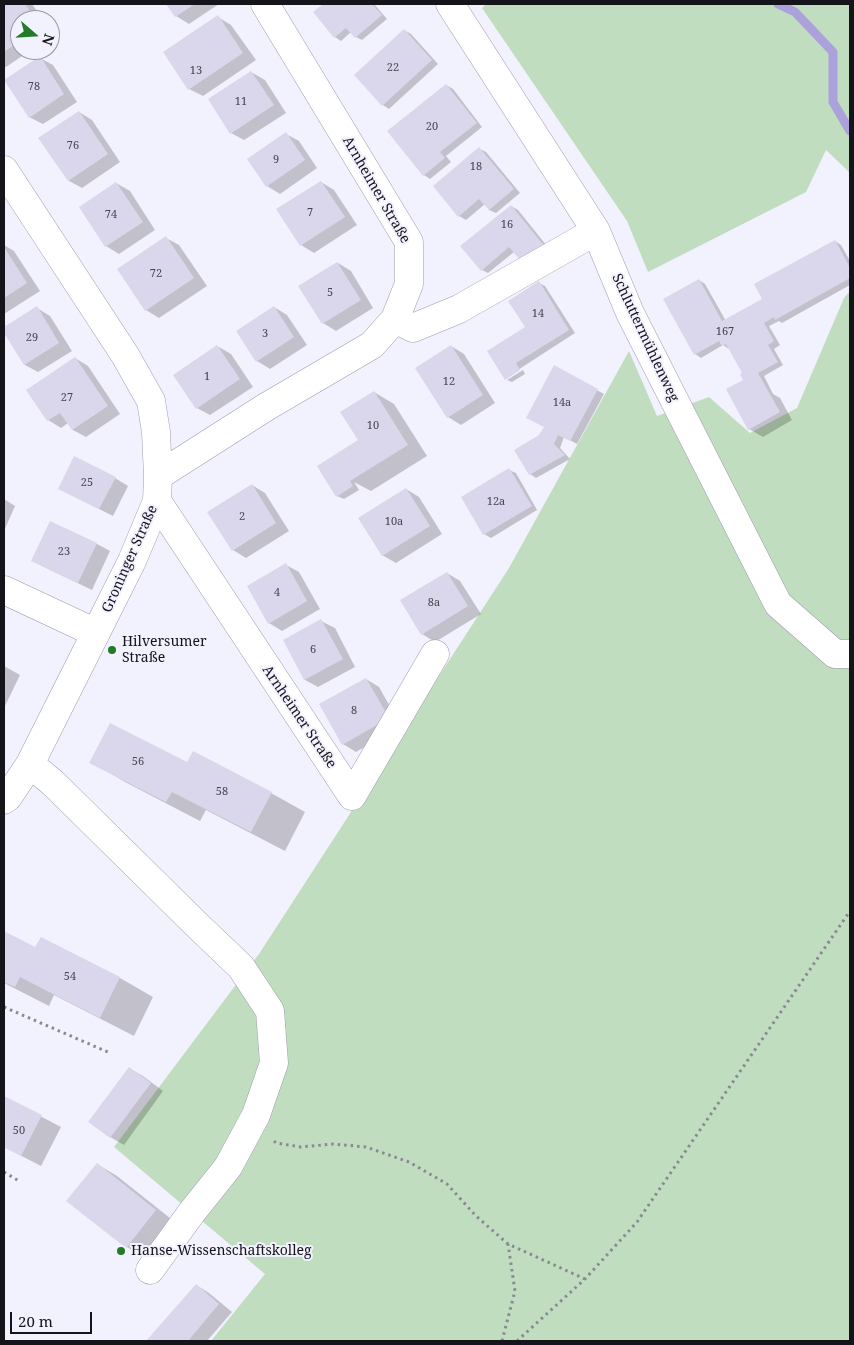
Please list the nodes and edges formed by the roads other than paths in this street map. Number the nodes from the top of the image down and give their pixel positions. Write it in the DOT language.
graph roads {
  1 [pos="265,4"];
  2 [pos="450,4"];
  3 [pos="4,170"];
  4 [pos="596,231"];
  5 [pos="395,318"];
  6 [pos="157,489"];
  7 [pos="4,590"];
  8 [pos="96,633"];
  9 [pos="435,654"];
  10 [pos="850,654"];
  11 [pos="30,764"];
  12 [pos="4,800"];
  13 [pos="150,1270"];
  1 -- 5 [label="street, Arnheimer Straße"];
  2 -- 4 [label="street, Schluttermühlenweg"];
  3 -- 6 [label="street, Groninger Straße"];
  4 -- 5 [label="street"];
  4 -- 10 [label="street, Schluttermühlenweg"];
  5 -- 6 [label="street, Arnheimer Straße"];
  6 -- 8 [label="street, Groninger Straße"];
  6 -- 9 [label="street, Arnheimer Straße"];
  7 -- 8 [label="street"];
  8 -- 11 [label="street, Groninger Straße"];
  11 -- 12 [label="street, Groninger Straße"];
  11 -- 13 [label="street"];
}
